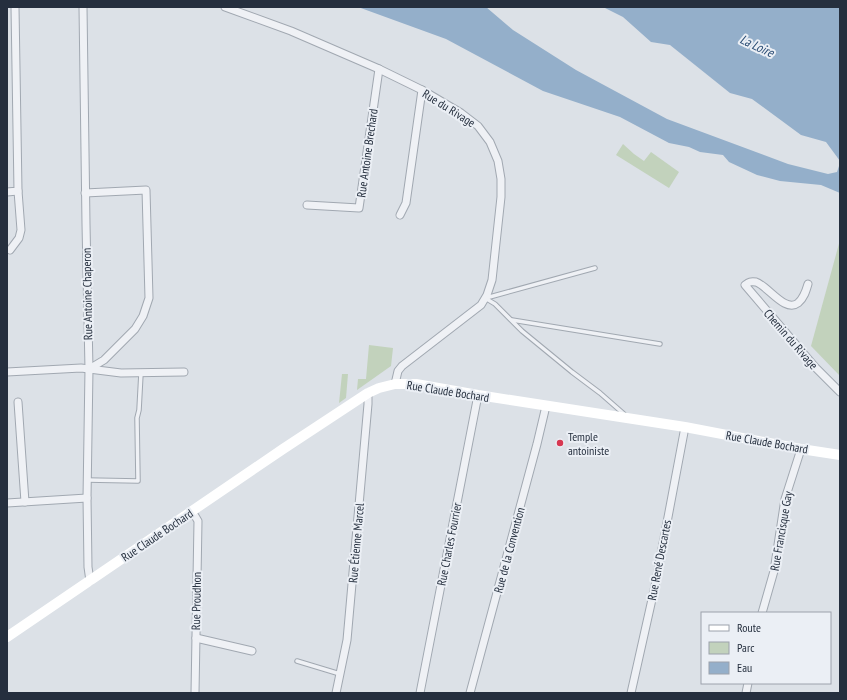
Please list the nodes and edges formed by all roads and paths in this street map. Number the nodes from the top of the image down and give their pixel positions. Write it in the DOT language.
graph roads {
  1 [pos="15,7"];
  2 [pos="83,7"];
  3 [pos="225,7"];
  4 [pos="379,69"];
  5 [pos="422,90"];
  6 [pos="18,191"];
  7 [pos="7,192"];
  8 [pos="85,192"];
  9 [pos="307,205"];
  10 [pos="400,215"];
  11 [pos="10,250"];
  12 [pos="595,268"];
  13 [pos="808,284"];
  14 [pos="485,298"];
  15 [pos="510,319"];
  16 [pos="660,344"];
  17 [pos="89,369"];
  18 [pos="7,372"];
  19 [pos="184,372"];
  20 [pos="141,373"];
  21 [pos="395,384"];
  22 [pos="840,392"];
  23 [pos="368,393"];
  24 [pos="478,396"];
  25 [pos="18,402"];
  26 [pos="546,406"];
  27 [pos="628,418"];
  28 [pos="685,427"];
  29 [pos="801,449"];
  30 [pos="840,455"];
  31 [pos="87,480"];
  32 [pos="87,498"];
  33 [pos="25,502"];
  34 [pos="7,503"];
  35 [pos="192,511"];
  36 [pos="90,581"];
  37 [pos="762,612"];
  38 [pos="7,637"];
  39 [pos="196,638"];
  40 [pos="252,651"];
  41 [pos="297,661"];
  42 [pos="340,674"];
  43 [pos="195,693"];
  44 [pos="336,693"];
  45 [pos="420,693"];
  46 [pos="470,693"];
  47 [pos="631,693"];
  1 -- 6 [label="street"];
  2 -- 8 [label="street, Rue Antoine Chaperon"];
  3 -- 4 [label="street, Rue du Rivage"];
  4 -- 5 [label="street, Rue du Rivage"];
  4 -- 9 [label="street, Rue Antoine Brechard"];
  5 -- 10 [label="street"];
  5 -- 14 [label="street, Rue du Rivage"];
  6 -- 7 [label="street"];
  6 -- 11 [label="street"];
  8 -- 17 [label="street, Rue Antoine Chaperon"];
  8 -- 17 [label="street"];
  12 -- 14 [label="lane"];
  13 -- 22 [label="street, Chemin du Rivage"];
  14 -- 15 [label="lane"];
  14 -- 21 [label="street, Rue du Rivage"];
  15 -- 16 [label="lane"];
  15 -- 27 [label="lane"];
  17 -- 18 [label="street"];
  17 -- 20 [label="street"];
  17 -- 31 [label="street, Rue Antoine Chaperon"];
  19 -- 20 [label="street"];
  20 -- 31 [label="lane"];
  21 -- 23 [label="main road, Rue Claude Bochard"];
  21 -- 24 [label="main road, Rue Claude Bochard"];
  23 -- 35 [label="main road, Rue Claude Bochard"];
  23 -- 42 [label="street, Rue Étienne Marcel"];
  24 -- 26 [label="main road, Rue Claude Bochard"];
  24 -- 45 [label="street, Rue Charles Fourrier"];
  25 -- 33 [label="street"];
  26 -- 27 [label="main road, Rue Claude Bochard"];
  26 -- 46 [label="street, Rue de la Convention"];
  27 -- 28 [label="main road, Rue Claude Bochard"];
  28 -- 29 [label="main road, Rue Claude Bochard"];
  28 -- 47 [label="street, Rue René Descartes"];
  29 -- 30 [label="main road, Rue Claude Bochard"];
  29 -- 37 [label="street, Rue Francisque Gay"];
  31 -- 32 [label="street, Rue Antoine Chaperon"];
  32 -- 33 [label="street"];
  32 -- 36 [label="street, Rue Antoine Chaperon"];
  33 -- 34 [label="street"];
  35 -- 36 [label="main road, Rue Claude Bochard"];
  35 -- 39 [label="street, Rue Proudhon"];
  36 -- 38 [label="main road, Rue Claude Bochard"];
  39 -- 40 [label="street"];
  39 -- 43 [label="street, Rue Proudhon"];
  41 -- 42 [label="lane"];
  42 -- 44 [label="street, Rue Étienne Marcel"];
}
